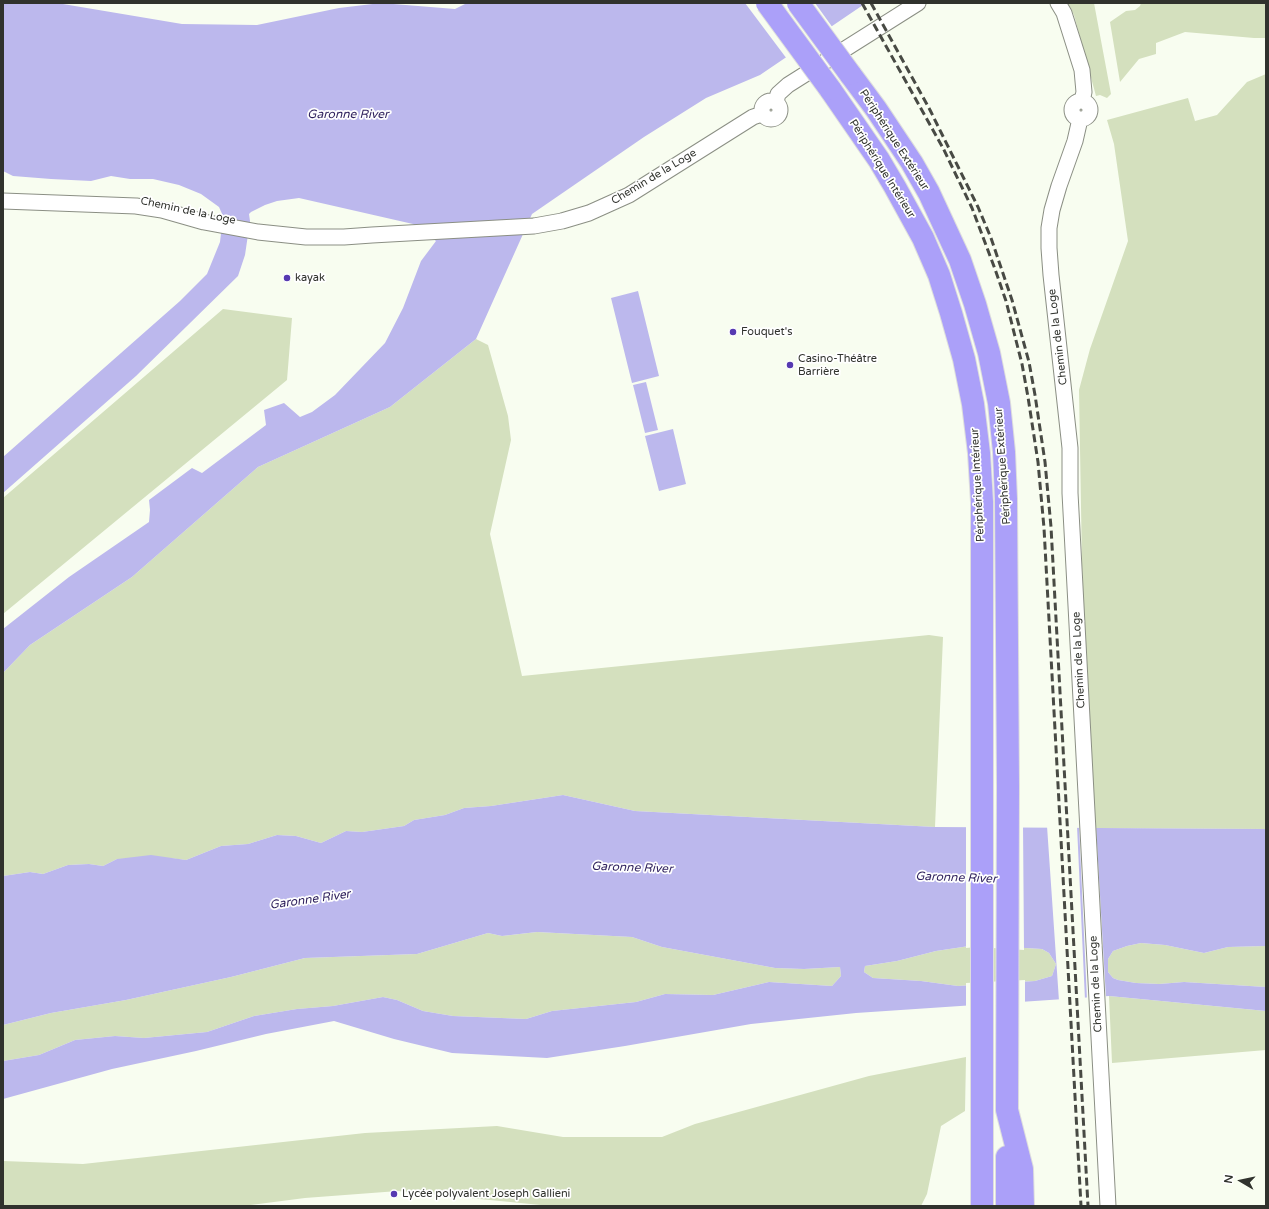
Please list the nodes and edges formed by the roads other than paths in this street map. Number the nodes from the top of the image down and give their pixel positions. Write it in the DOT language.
graph roads {
  1 [pos="767,3"];
  2 [pos="798,3"];
  3 [pos="918,3"];
  4 [pos="1058,3"];
  5 [pos="3,193"];
  6 [pos="3,201"];
  7 [pos="205,218"];
  8 [pos="1007,1110"];
  9 [pos="981,1180"];
  10 [pos="977,1206"];
  11 [pos="982,1206"];
  12 [pos="1007,1206"];
  13 [pos="1023,1206"];
  14 [pos="1108,1206"];
  1 -- 9 [label="highway, Périphérique Intérieur, bridge"];
  2 -- 8 [label="highway, Périphérique Extérieur, bridge"];
  3 -- 7 [label="street, Chemin de la Loge"];
  4 -- 14 [label="street, Chemin de la Loge"];
  5 -- 7 [label="street, Chemin de la Loge"];
  6 -- 7 [label="street, Chemin de la Loge"];
  8 -- 12 [label="highway"];
  8 -- 13 [label="highway"];
  9 -- 10 [label="highway"];
  9 -- 11 [label="highway"];
}
